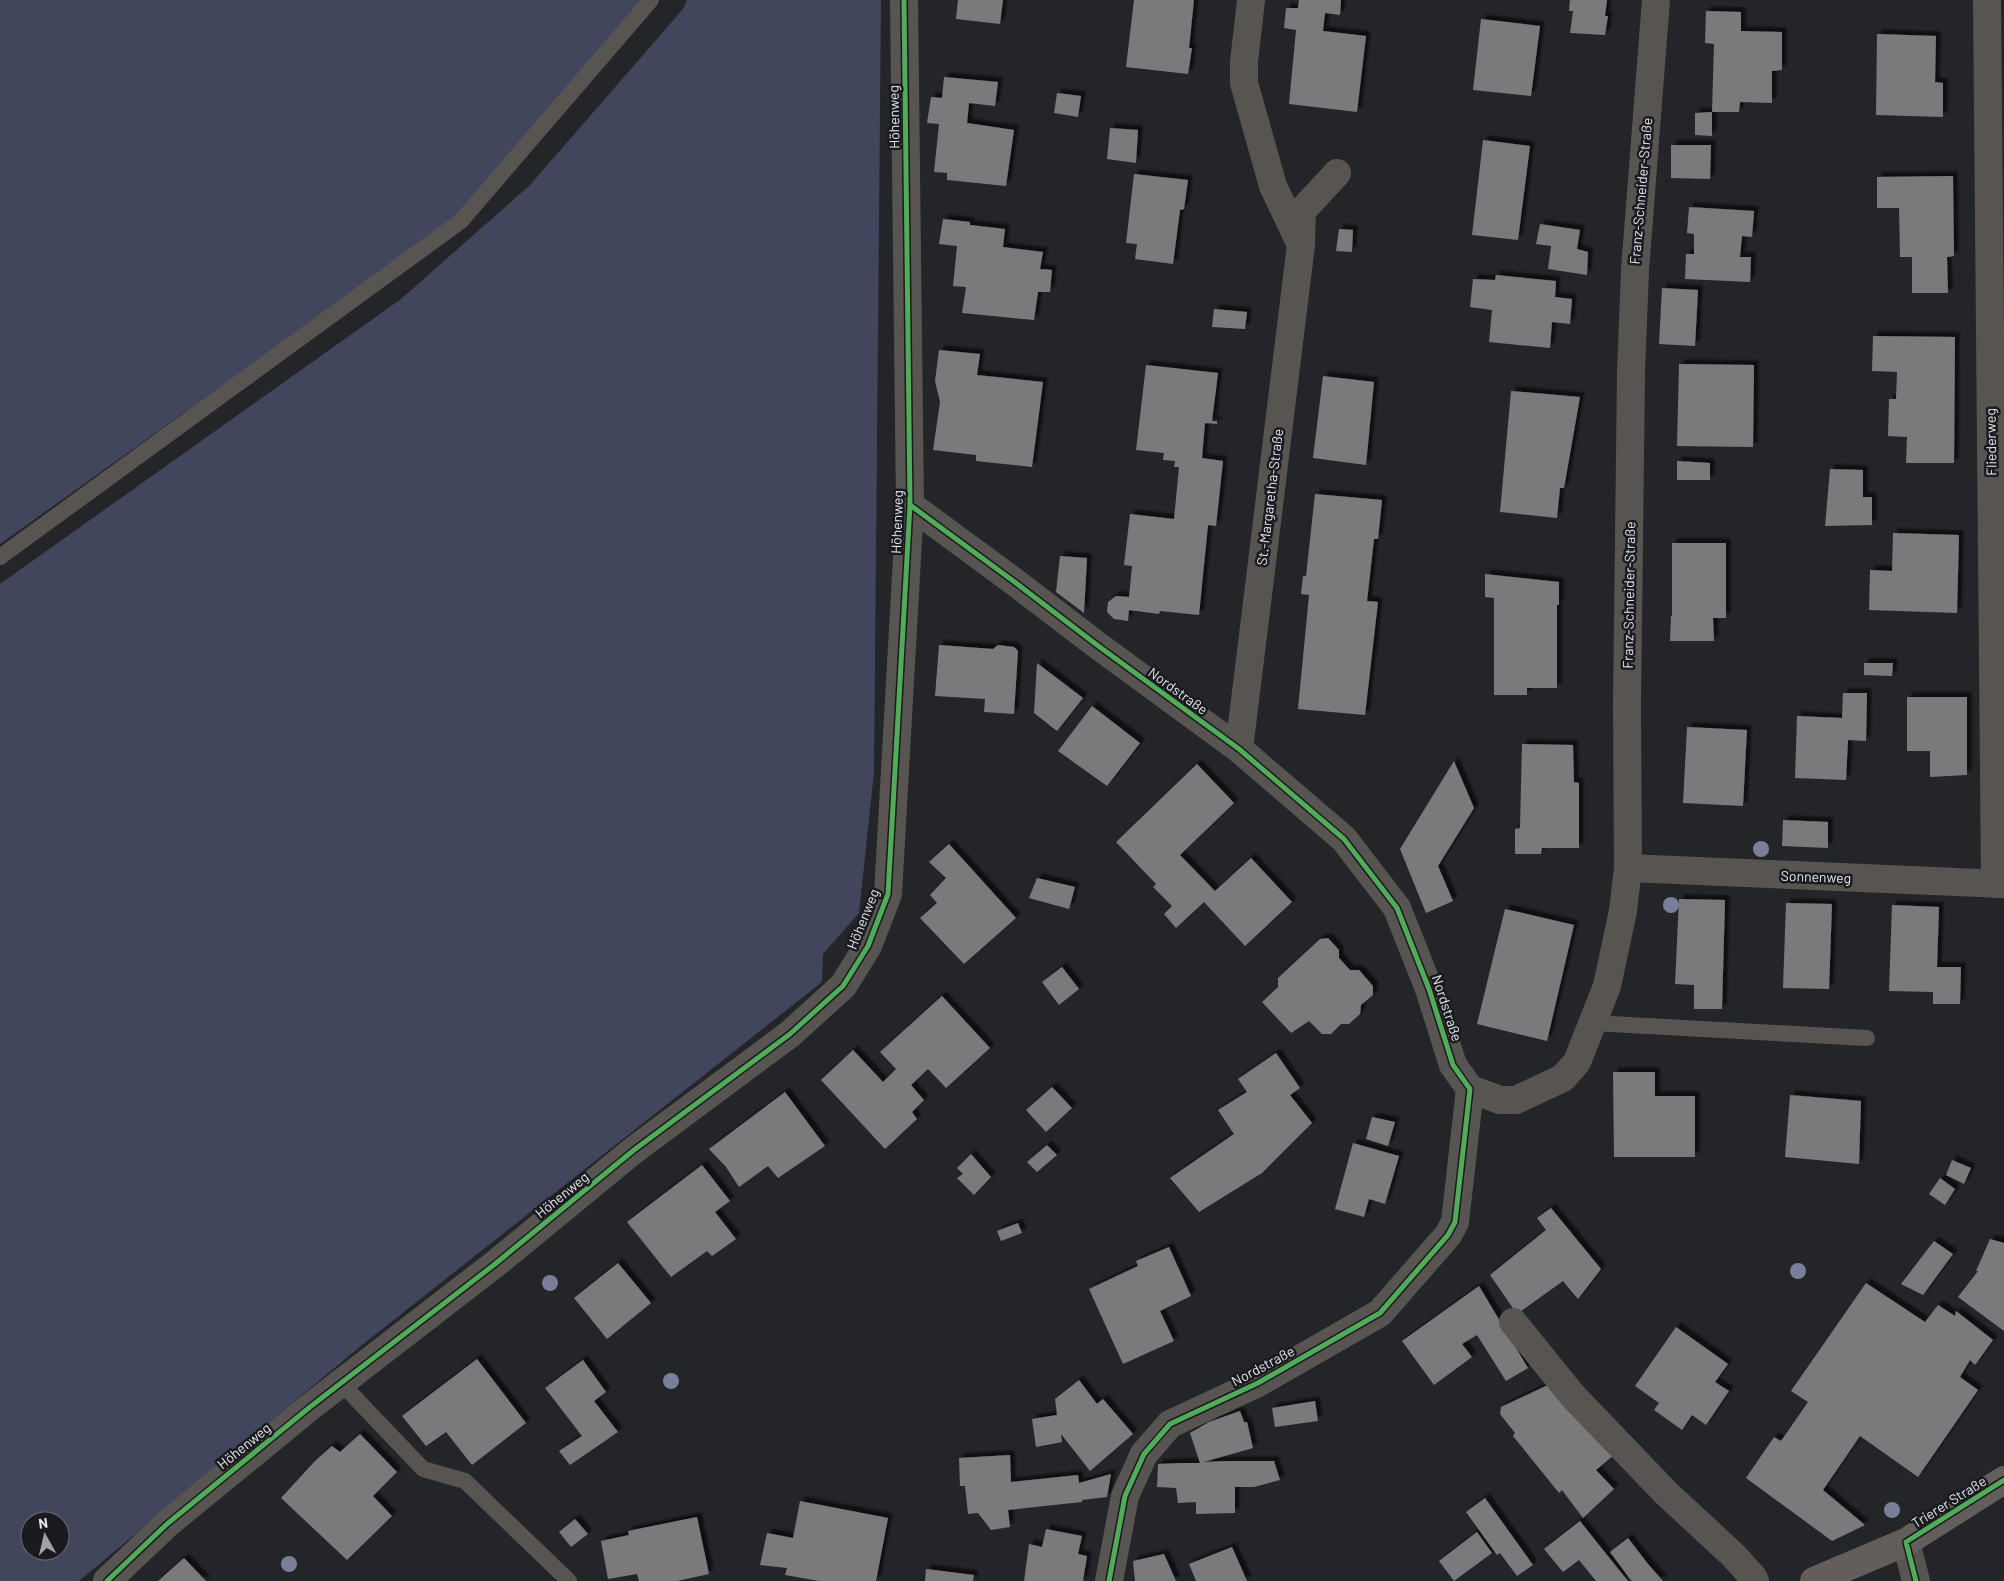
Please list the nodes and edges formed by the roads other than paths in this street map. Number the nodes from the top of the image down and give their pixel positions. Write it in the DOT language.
graph roads {
  1 [pos="651,0"];
  2 [pos="904,0"];
  3 [pos="1251,0"];
  4 [pos="1656,0"];
  5 [pos="1987,0"];
  6 [pos="1337,173"];
  7 [pos="1301,245"];
  8 [pos="910,504"];
  9 [pos="0,556"];
  10 [pos="1239,749"];
  11 [pos="1628,868"];
  12 [pos="2000,884"];
  13 [pos="1593,1023"];
  14 [pos="1867,1038"];
  15 [pos="1470,1089"];
  16 [pos="1513,1322"];
  17 [pos="340,1382"];
  18 [pos="2004,1480"];
  19 [pos="1906,1542"];
  20 [pos="107,1581"];
  21 [pos="569,1581"];
  22 [pos="1109,1581"];
  23 [pos="1755,1581"];
  24 [pos="1814,1581"];
  25 [pos="1916,1581"];
  1 -- 9 [label="lane"];
  2 -- 8 [label="street, Höhenweg"];
  3 -- 7 [label="street"];
  4 -- 11 [label="street, Franz-Schneider-Straße"];
  5 -- 12 [label="street, Fliederweg"];
  6 -- 7 [label="street, St.-Margaretha-Straße"];
  7 -- 10 [label="street, St.-Margaretha-Straße"];
  8 -- 10 [label="street, Nordstraße"];
  8 -- 17 [label="street, Höhenweg"];
  10 -- 15 [label="street, Nordstraße"];
  11 -- 12 [label="street, Sonnenweg"];
  11 -- 13 [label="street, Franz-Schneider-Straße"];
  13 -- 14 [label="lane"];
  13 -- 15 [label="street, Franz-Schneider-Straße"];
  15 -- 22 [label="street, Nordstraße"];
  16 -- 23 [label="street"];
  17 -- 20 [label="street, Höhenweg"];
  17 -- 21 [label="lane"];
  18 -- 19 [label="main road, Trierer Straße"];
  19 -- 24 [label="main road, Trierer Straße"];
  19 -- 25 [label="street"];
}
